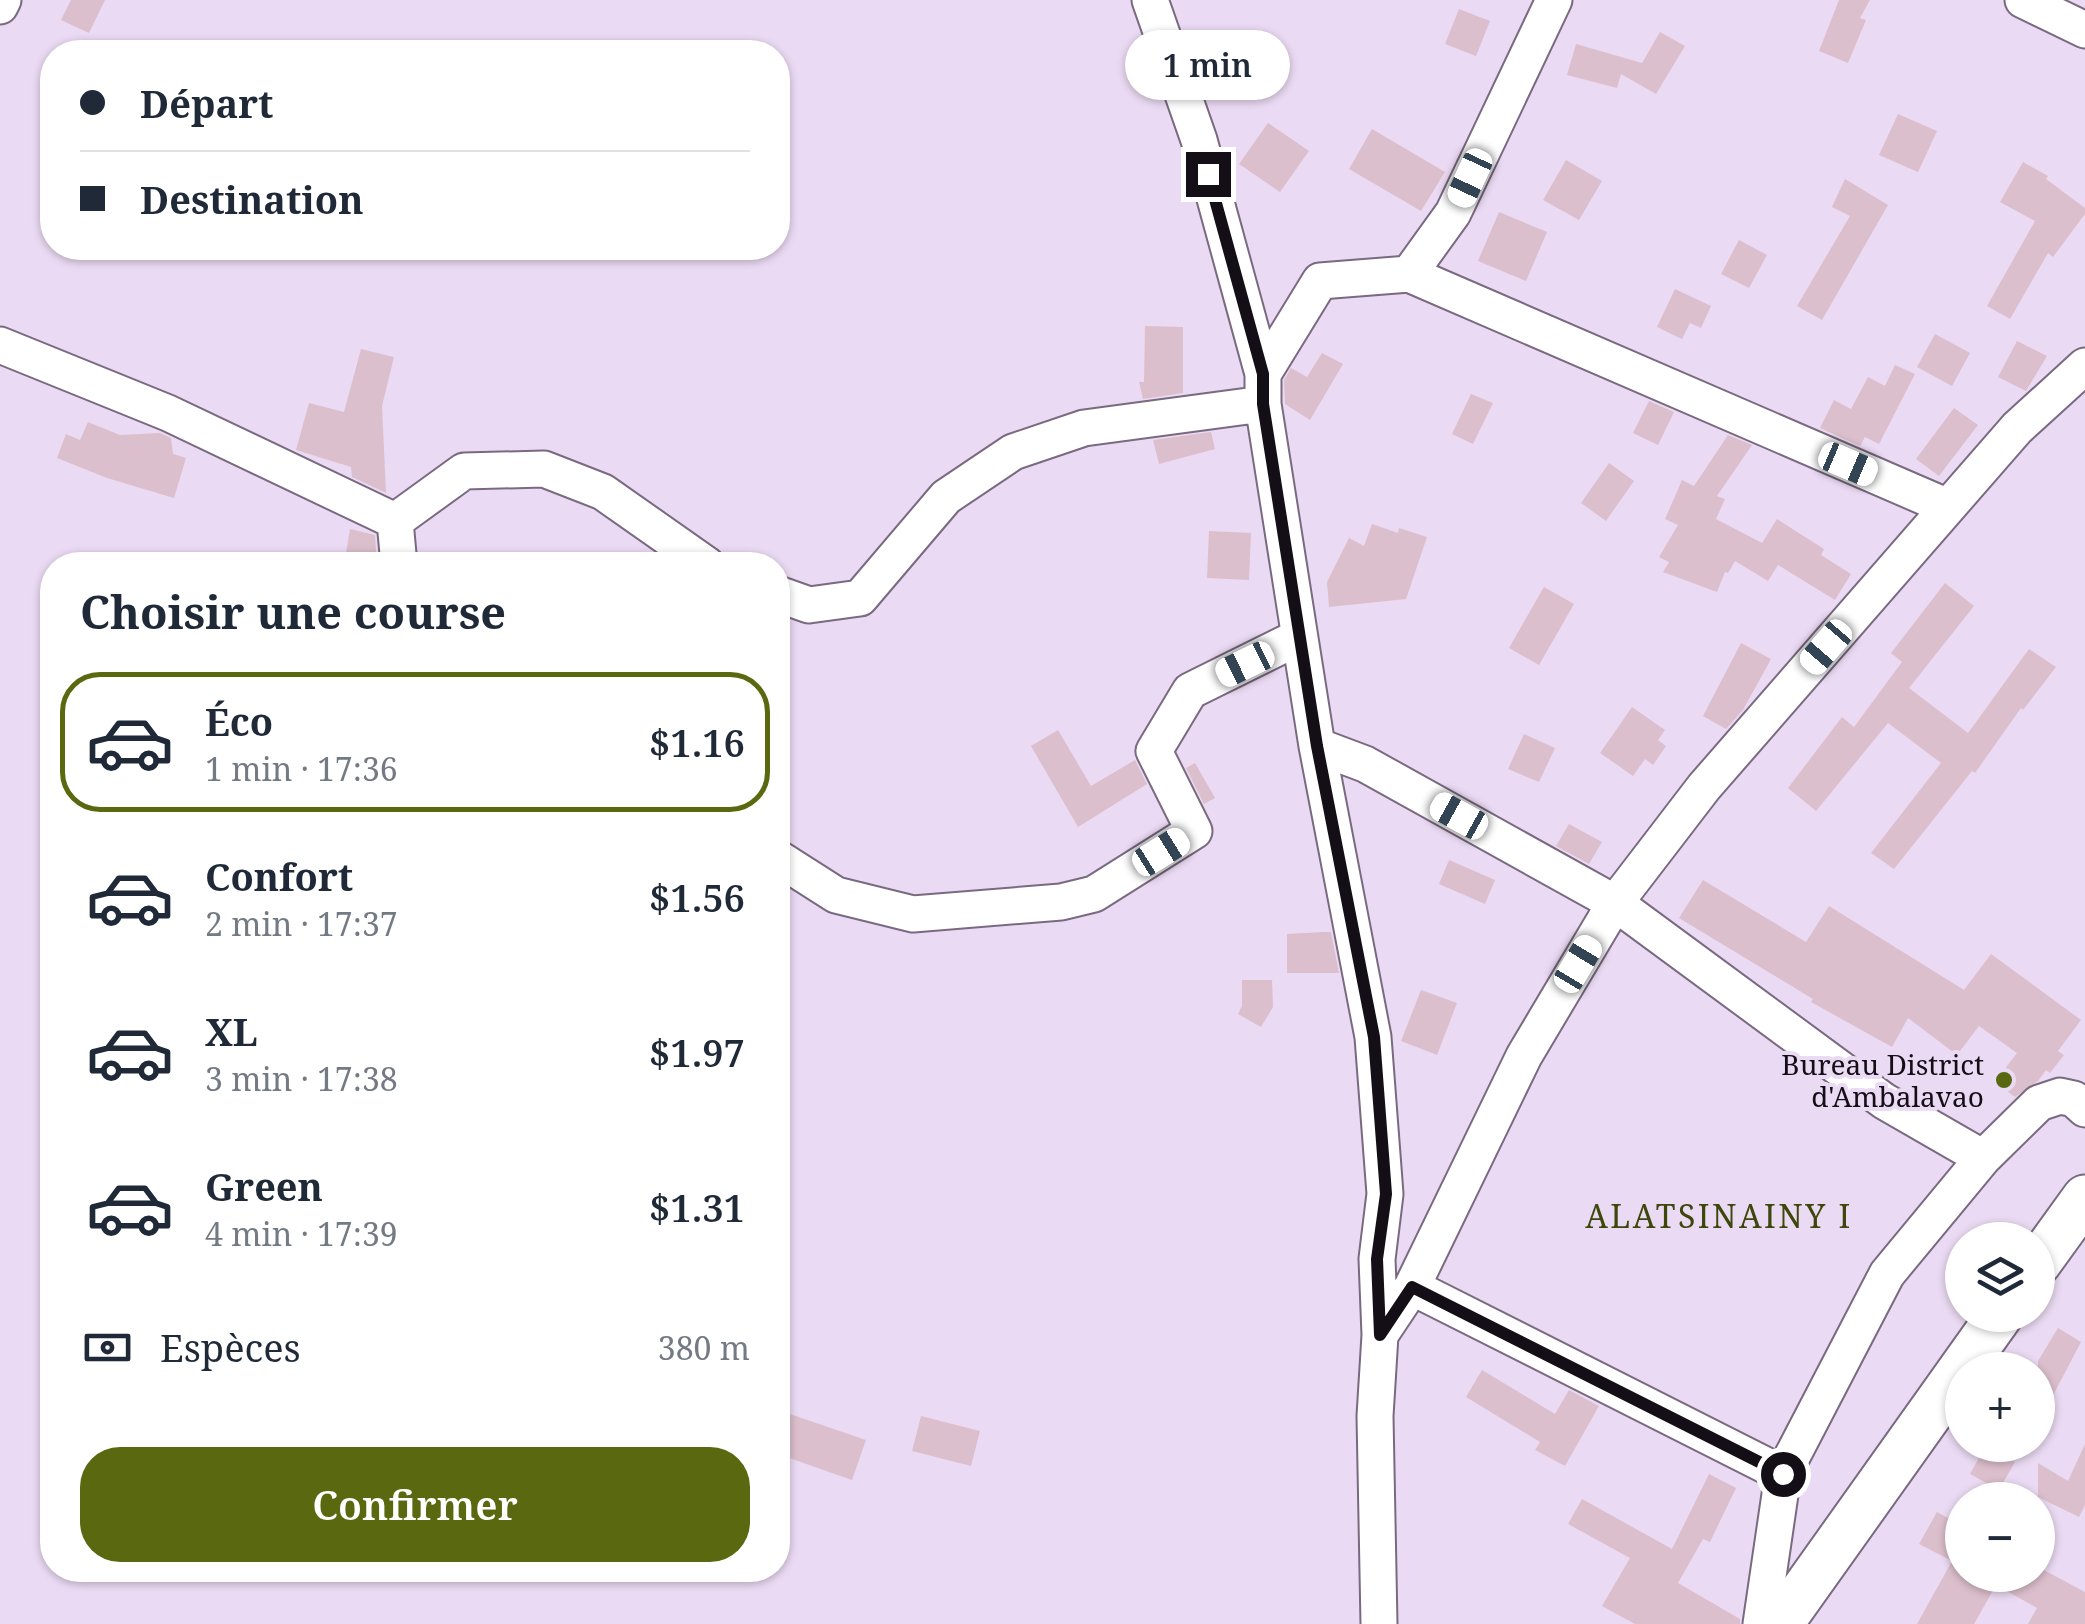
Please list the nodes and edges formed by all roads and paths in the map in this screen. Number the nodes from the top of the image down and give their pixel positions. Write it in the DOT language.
graph roads {
  1 [pos="1150,0"];
  2 [pos="1554,0"];
  3 [pos="2023,0"];
  4 [pos="2085,30"];
  5 [pos="1409,274"];
  6 [pos="0,345"];
  7 [pos="2085,366"];
  8 [pos="1263,389"];
  9 [pos="1948,507"];
  10 [pos="395,521"];
  11 [pos="398,552"];
  12 [pos="688,552"];
  13 [pos="790,598"];
  14 [pos="1299,637"];
  15 [pos="1317,746"];
  16 [pos="790,866"];
  17 [pos="1615,902"];
  18 [pos="2085,1109"];
  19 [pos="1983,1158"];
  20 [pos="2085,1198"];
  21 [pos="2055,1239"];
  22 [pos="1412,1287"];
  23 [pos="1988,1332"];
  24 [pos="1380,1335"];
  25 [pos="1783,1474"];
  26 [pos="1379,1624"];
  27 [pos="1761,1624"];
  28 [pos="1780,1624"];
  1 -- 8 [label="street"];
  2 -- 5 [label="street"];
  3 -- 4 [label="street"];
  5 -- 8 [label="street"];
  5 -- 9 [label="street"];
  6 -- 10 [label="street"];
  7 -- 9 [label="street"];
  8 -- 13 [label="street"];
  8 -- 14 [label="street"];
  9 -- 17 [label="street"];
  10 -- 11 [label="street"];
  10 -- 12 [label="street"];
  14 -- 15 [label="street"];
  14 -- 16 [label="street"];
  15 -- 17 [label="street"];
  15 -- 24 [label="street"];
  17 -- 19 [label="street"];
  17 -- 22 [label="street"];
  18 -- 19 [label="street"];
  19 -- 25 [label="street"];
  20 -- 21 [label="main road"];
  22 -- 24 [label="street"];
  22 -- 25 [label="street"];
  23 -- 28 [label="main road"];
  24 -- 26 [label="street"];
  25 -- 27 [label="street"];
}
